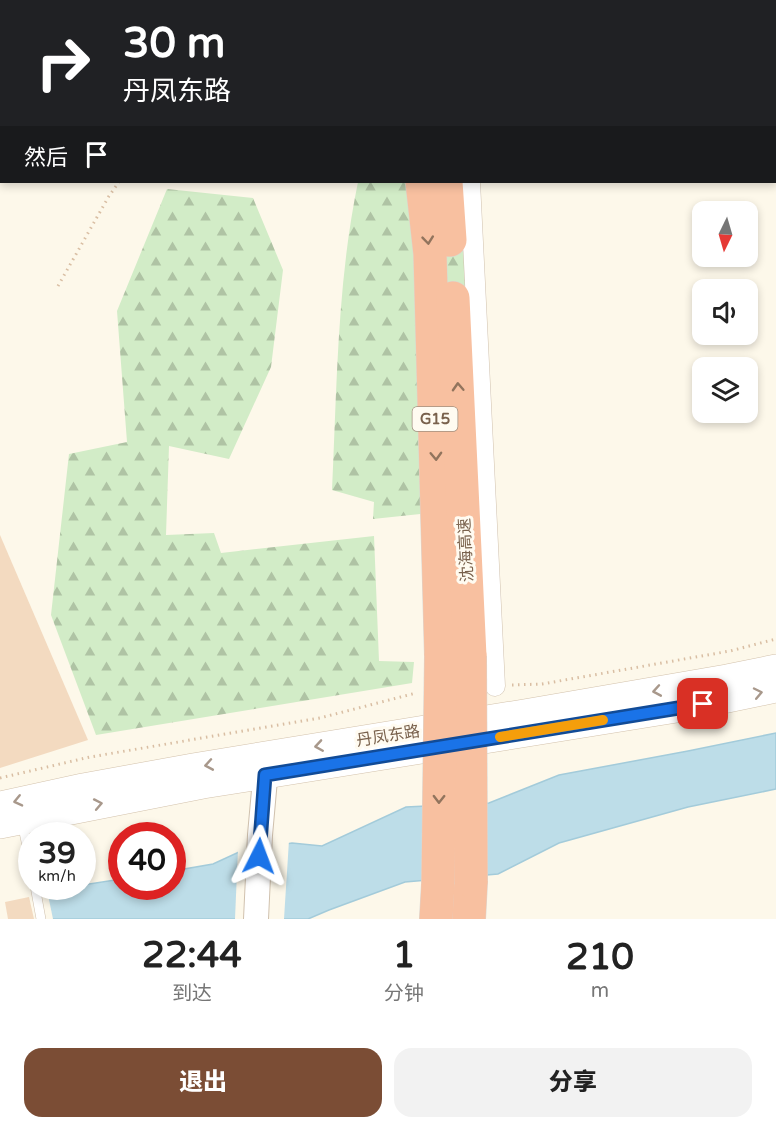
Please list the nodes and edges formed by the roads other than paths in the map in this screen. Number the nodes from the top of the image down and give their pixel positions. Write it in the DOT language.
graph roads {
  1 [pos="422,183"];
  2 [pos="446,183"];
  3 [pos="470,183"];
  4 [pos="776,668"];
  5 [pos="495,686"];
  6 [pos="776,689"];
  7 [pos="266,765"];
  8 [pos="7,816"];
  9 [pos="18,840"];
  10 [pos="37,900"];
  11 [pos="41,919"];
  12 [pos="256,919"];
  13 [pos="436,919"];
  14 [pos="469,919"];
  1 -- 13 [label="highway, 沈海高速 / G15, one-way, bridge"];
  14 -- 2 [label="highway, 沈海高速 / G15, one-way, bridge"];
  3 -- 5 [label="street"];
  4 -- 7 [label="main road, 丹凤东路, one-way"];
  7 -- 6 [label="main road, 丹凤东路, one-way"];
  7 -- 8 [label="main road, 丹凤东路"];
  7 -- 12 [label="street"];
  8 -- 9 [label="lane"];
  10 -- 11 [label="lane"];
}
